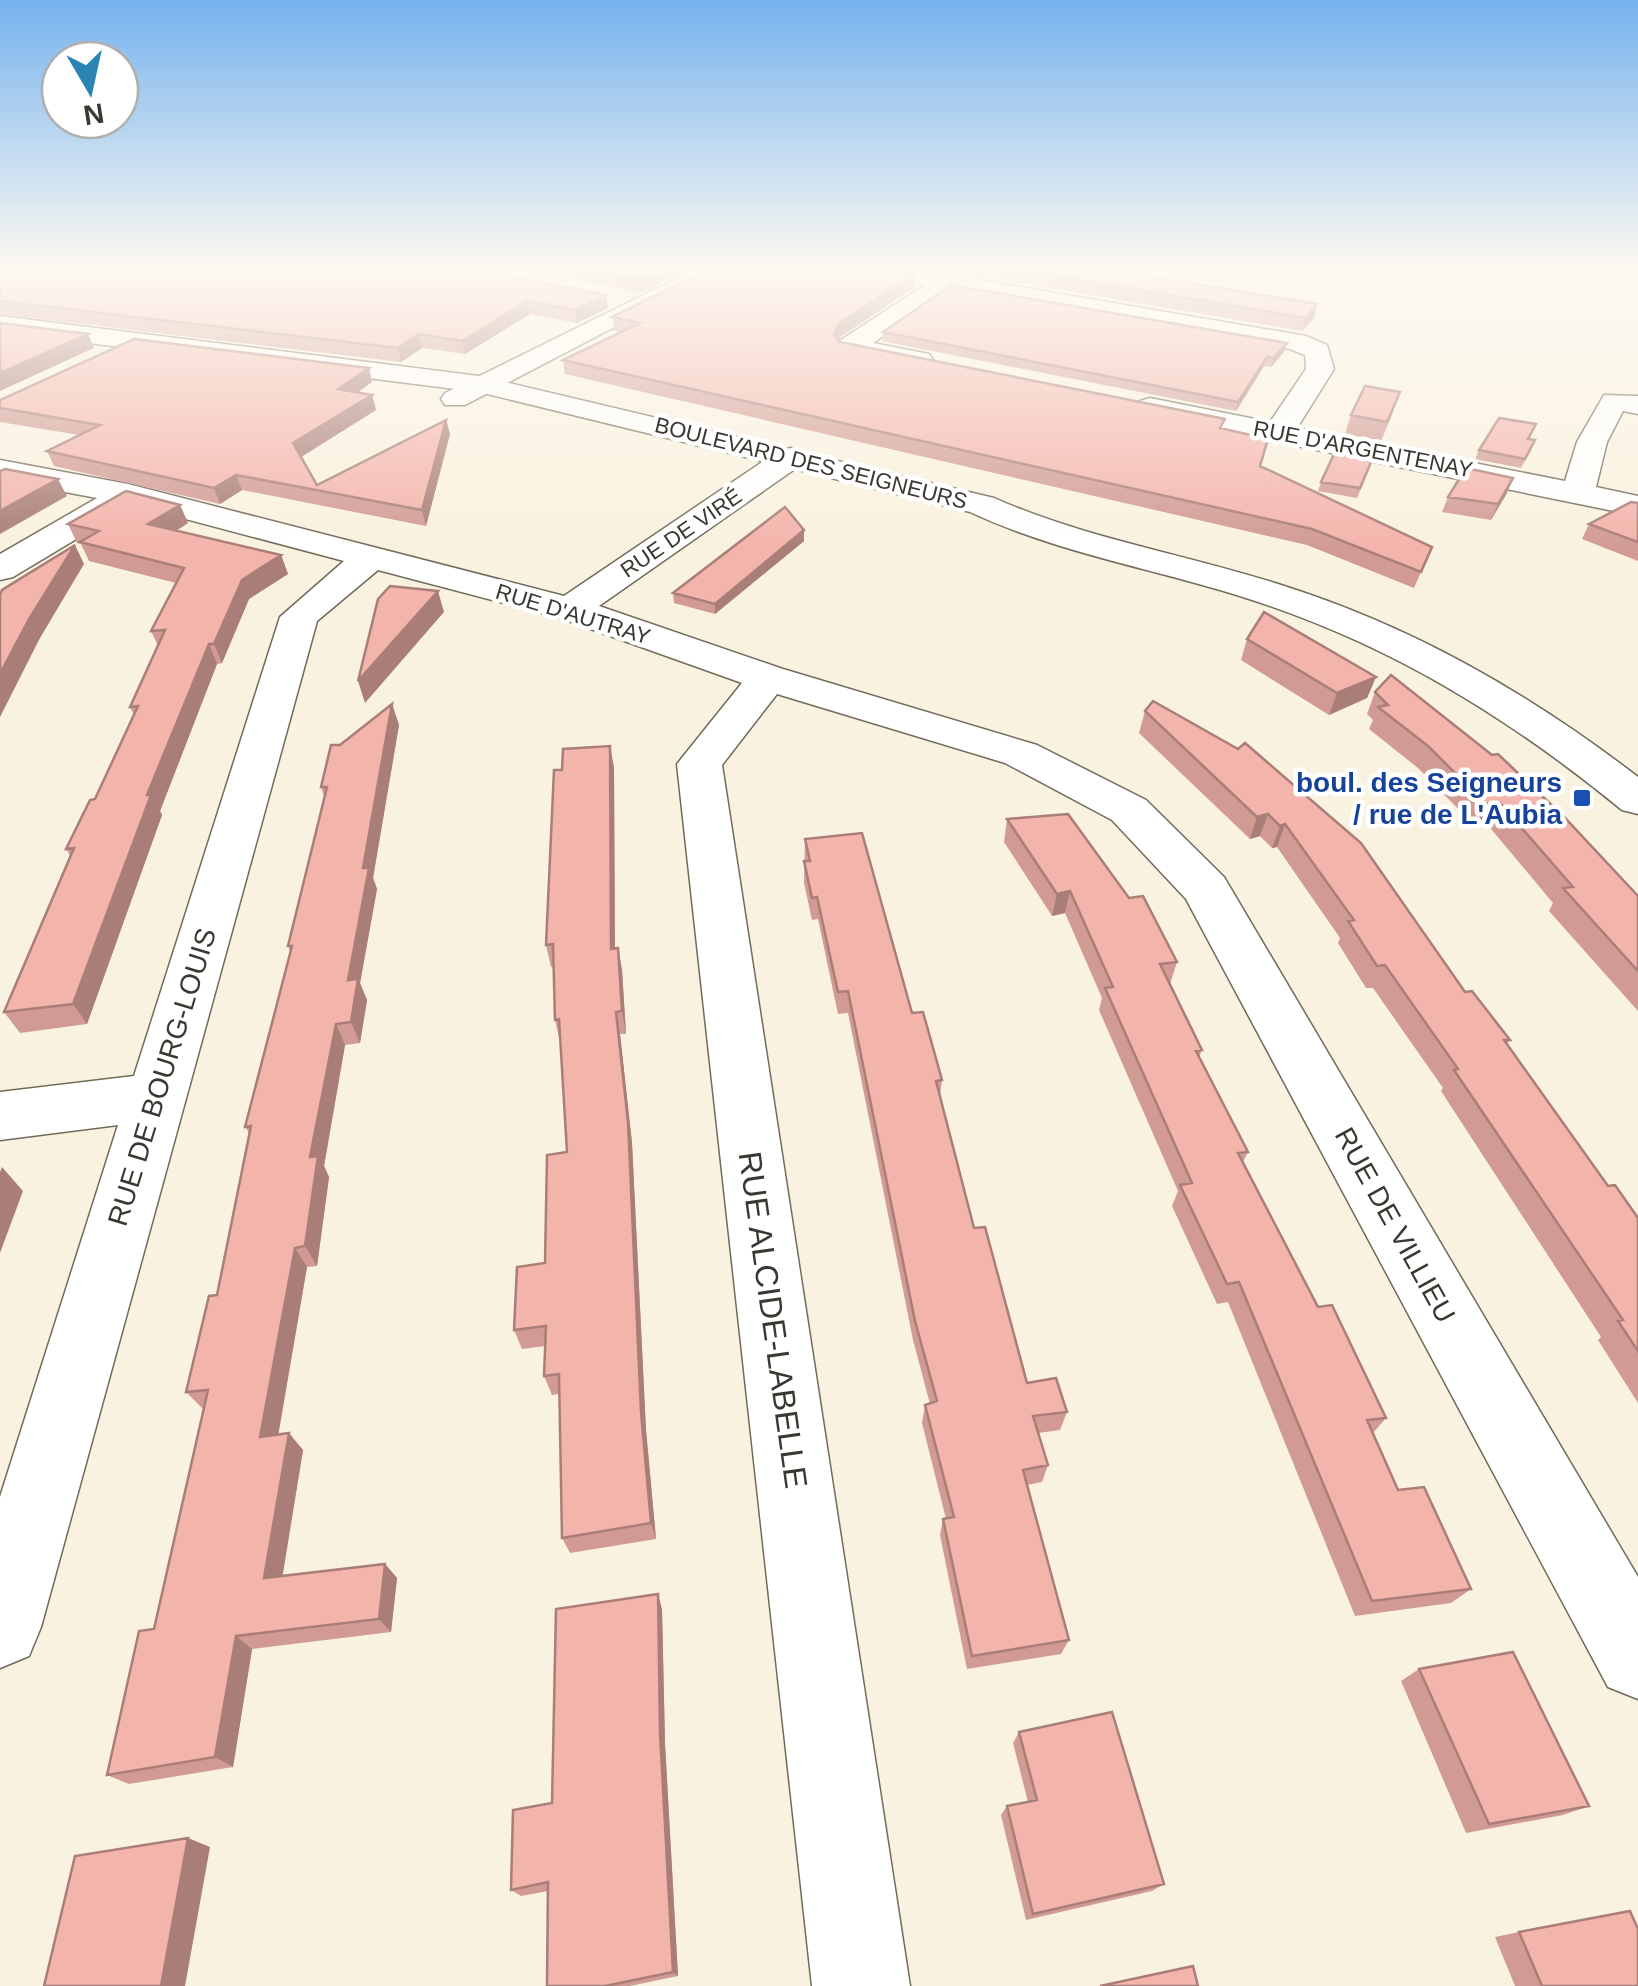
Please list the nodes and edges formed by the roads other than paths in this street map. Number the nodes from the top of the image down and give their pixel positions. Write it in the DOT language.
graph roads {
  1 [pos="170,363"];
  2 [pos="286,363"];
  3 [pos="524,363"];
  4 [pos="931,363"];
  5 [pos="1319,363"];
  6 [pos="947,366"];
  7 [pos="467,392"];
  8 [pos="1122,401"];
  9 [pos="1638,404"];
  10 [pos="1278,432"];
  11 [pos="782,464"];
  12 [pos="0,470"];
  13 [pos="1578,492"];
  14 [pos="128,494"];
  15 [pos="1638,506"];
  16 [pos="370,558"];
  17 [pos="0,568"];
  18 [pos="570,609"];
  19 [pos="768,678"];
  20 [pos="1638,800"];
  21 [pos="1129,810"];
  22 [pos="156,1097"];
  23 [pos="0,1116"];
  24 [pos="0,1627"];
  25 [pos="1638,1657"];
  26 [pos="862,1986"];
  1 -- 7 [label="street, BOULEVARD DES SEIGNEURS"];
  2 -- 7 [label="street, BOULEVARD DES SEIGNEURS"];
  3 -- 7 [label="street"];
  4 -- 6 [label="street"];
  5 -- 10 [label="street"];
  7 -- 11 [label="street, BOULEVARD DES SEIGNEURS"];
  8 -- 10 [label="street, RUE D'ARGENTENAY"];
  9 -- 13 [label="street"];
  10 -- 13 [label="street, RUE D'ARGENTENAY"];
  11 -- 18 [label="street, RUE DE VIRÉ"];
  11 -- 20 [label="street, BOULEVARD DES SEIGNEURS"];
  12 -- 14 [label="street, RUE D'AUTRAY"];
  13 -- 15 [label="street, RUE D'ARGENTENAY"];
  14 -- 16 [label="street, RUE D'AUTRAY"];
  14 -- 17 [label="street"];
  16 -- 18 [label="street, RUE D'AUTRAY"];
  16 -- 22 [label="street, RUE DE BOURG-LOUIS"];
  18 -- 19 [label="street, RUE D'AUTRAY"];
  19 -- 21 [label="street, RUE D'AUTRAY"];
  19 -- 26 [label="street, RUE ALCIDE-LABELLE"];
  21 -- 25 [label="street, RUE DE VILLIEU"];
  22 -- 23 [label="street"];
  22 -- 24 [label="street, RUE DE BOURG-LOUIS"];
}
